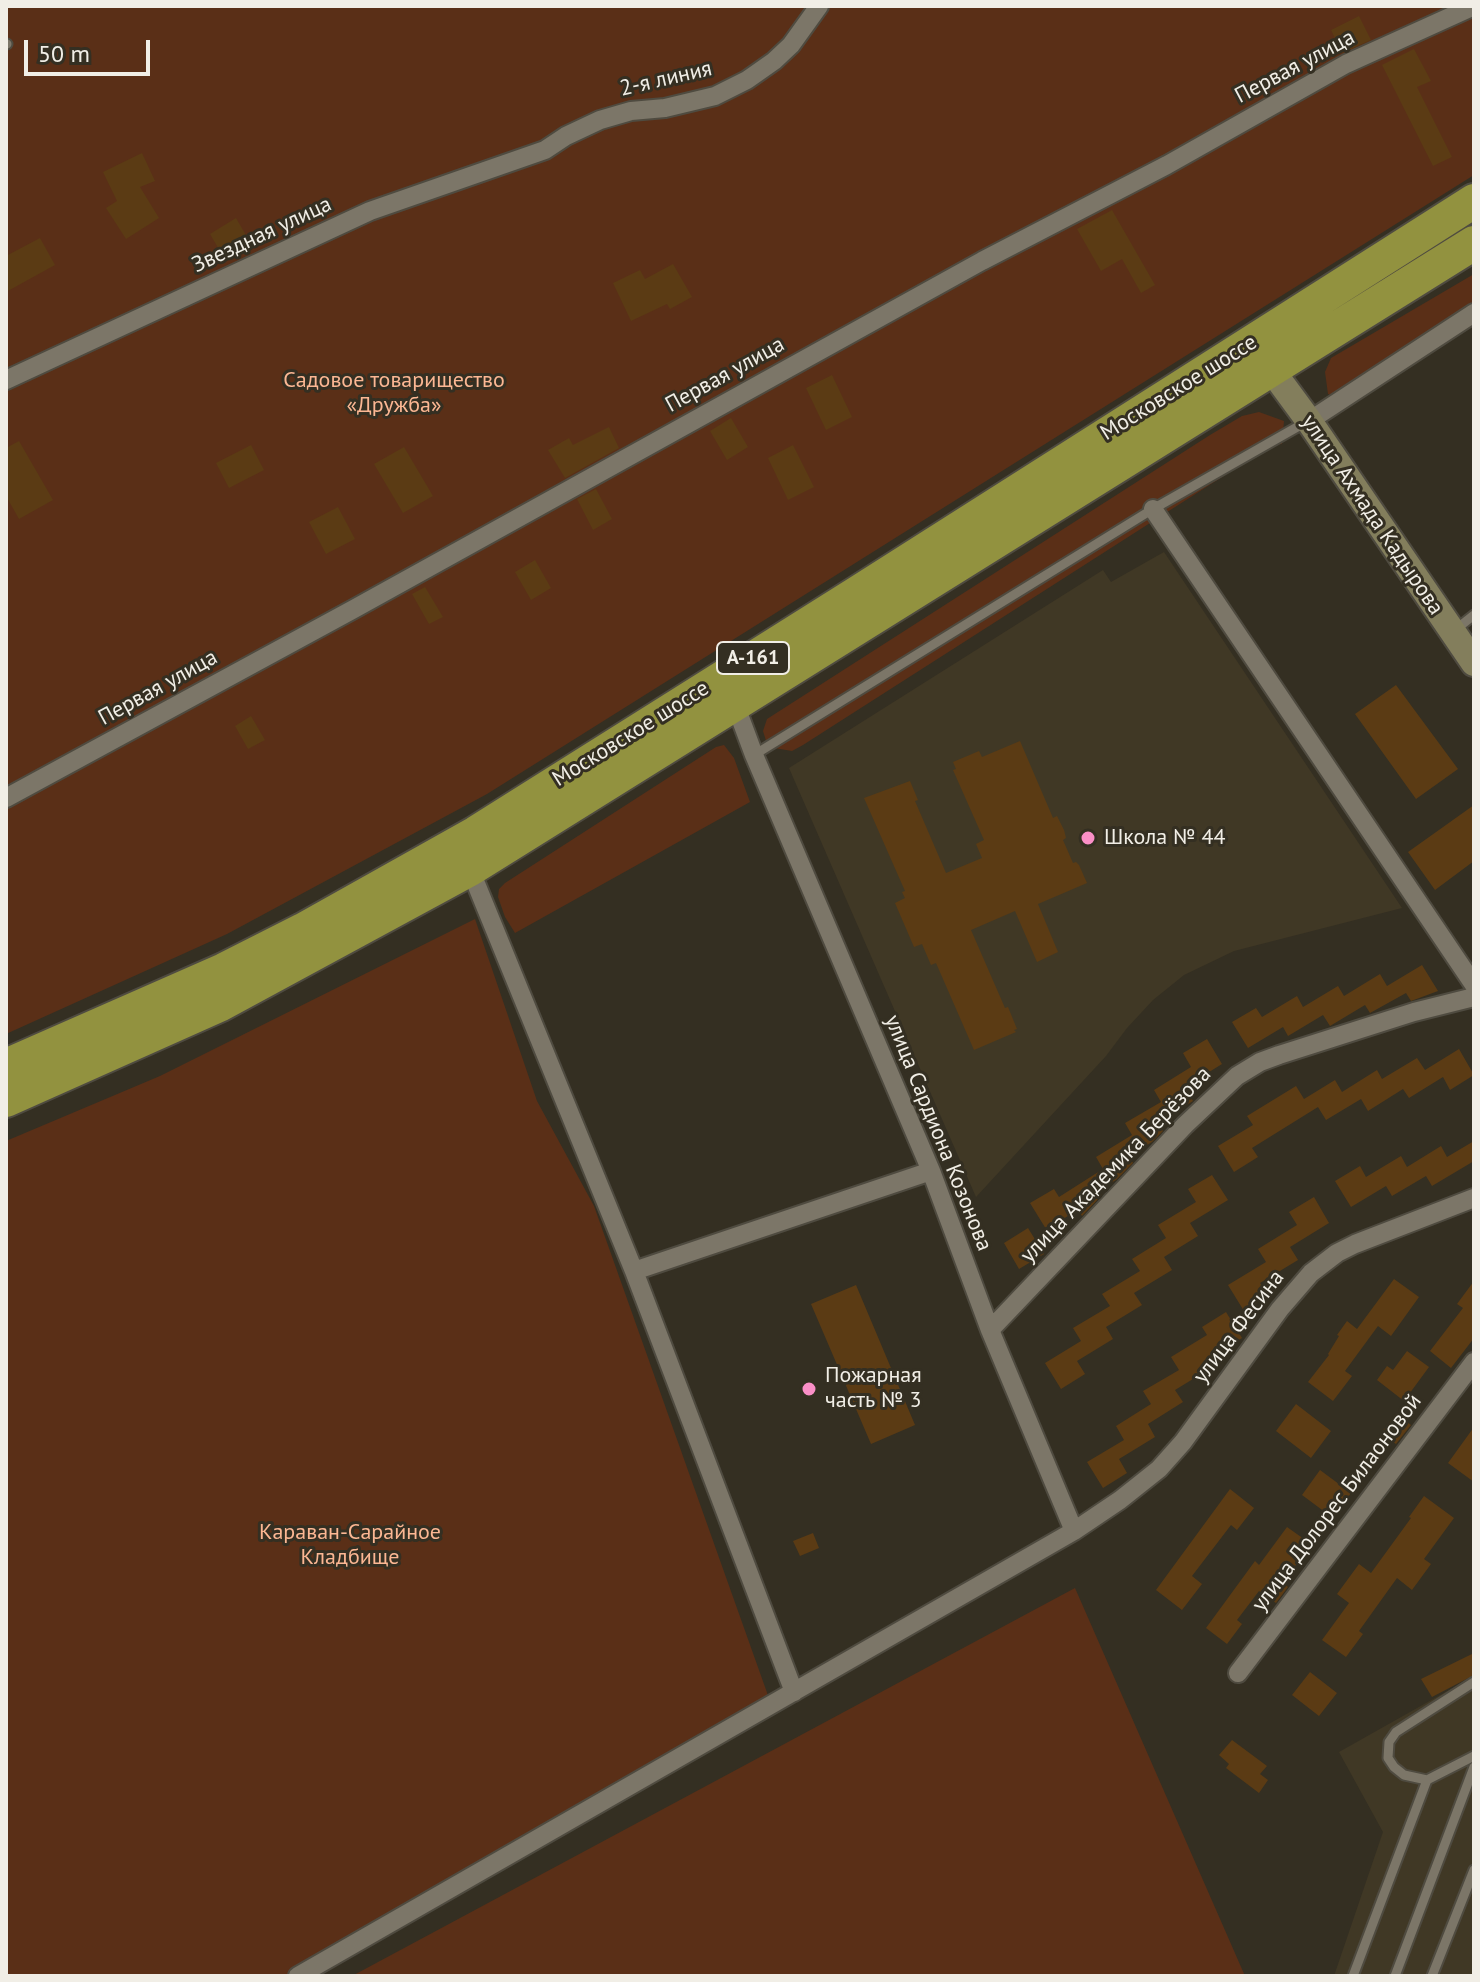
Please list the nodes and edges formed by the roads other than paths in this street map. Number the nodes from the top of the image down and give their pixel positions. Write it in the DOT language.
graph roads {
  1 [pos="819,6"];
  2 [pos="1474,6"];
  3 [pos="545,150"];
  4 [pos="1474,201"];
  5 [pos="1474,243"];
  6 [pos="1474,313"];
  7 [pos="1270,368"];
  8 [pos="6,380"];
  9 [pos="1309,421"];
  10 [pos="1153,509"];
  11 [pos="1474,615"];
  12 [pos="1452,632"];
  13 [pos="1474,663"];
  14 [pos="735,704"];
  15 [pos="754,755"];
  16 [pos="6,798"];
  17 [pos="470,869"];
  18 [pos="1474,985"];
  19 [pos="1474,997"];
  20 [pos="6,1066"];
  21 [pos="6,1100"];
  22 [pos="931,1171"];
  23 [pos="1474,1198"];
  24 [pos="634,1271"];
  25 [pos="990,1330"];
  26 [pos="1474,1362"];
  27 [pos="1074,1531"];
  28 [pos="1238,1673"];
  29 [pos="1474,1682"];
  30 [pos="794,1692"];
  31 [pos="1474,1756"];
  32 [pos="1474,1767"];
  33 [pos="1427,1780"];
  34 [pos="1474,1870"];
  35 [pos="298,1976"];
  36 [pos="1353,1976"];
  37 [pos="1395,1976"];
  38 [pos="1432,1976"];
  1 -- 3 [label="street, 2-я линия"];
  2 -- 16 [label="street, Первая улица"];
  3 -- 8 [label="street, Звездная улица"];
  4 -- 20 [label="highway, Московское шоссе / А-161"];
  5 -- 7 [label="highway, Московское шоссе / А-161"];
  6 -- 9 [label="street"];
  7 -- 9 [label="street, улица Ахмада Кадырова"];
  7 -- 14 [label="highway, Московское шоссе / А-161"];
  9 -- 10 [label="lane"];
  9 -- 12 [label="street, улица Ахмада Кадырова"];
  10 -- 15 [label="lane"];
  10 -- 18 [label="street"];
  11 -- 12 [label="lane"];
  12 -- 13 [label="street, улица Ахмада Кадырова"];
  14 -- 15 [label="street, улица Сардиона Козонова"];
  14 -- 17 [label="highway, Московское шоссе / А-161"];
  15 -- 22 [label="street, улица Сардиона Козонова"];
  17 -- 21 [label="highway, Московское шоссе / А-161"];
  17 -- 24 [label="street"];
  19 -- 25 [label="street, улица Академика Берёзова"];
  22 -- 24 [label="street"];
  22 -- 25 [label="street, улица Сардиона Козонова"];
  23 -- 27 [label="street, улица Фесина"];
  24 -- 30 [label="street"];
  25 -- 27 [label="street, улица Сардиона Козонова"];
  26 -- 28 [label="street, улица Долорес Билаоновой"];
  27 -- 30 [label="street, улица Фесина"];
  29 -- 33 [label="lane"];
  30 -- 35 [label="street, улица Фесина"];
  31 -- 33 [label="lane"];
  32 -- 37 [label="lane"];
  33 -- 36 [label="lane"];
  34 -- 38 [label="lane"];
}
